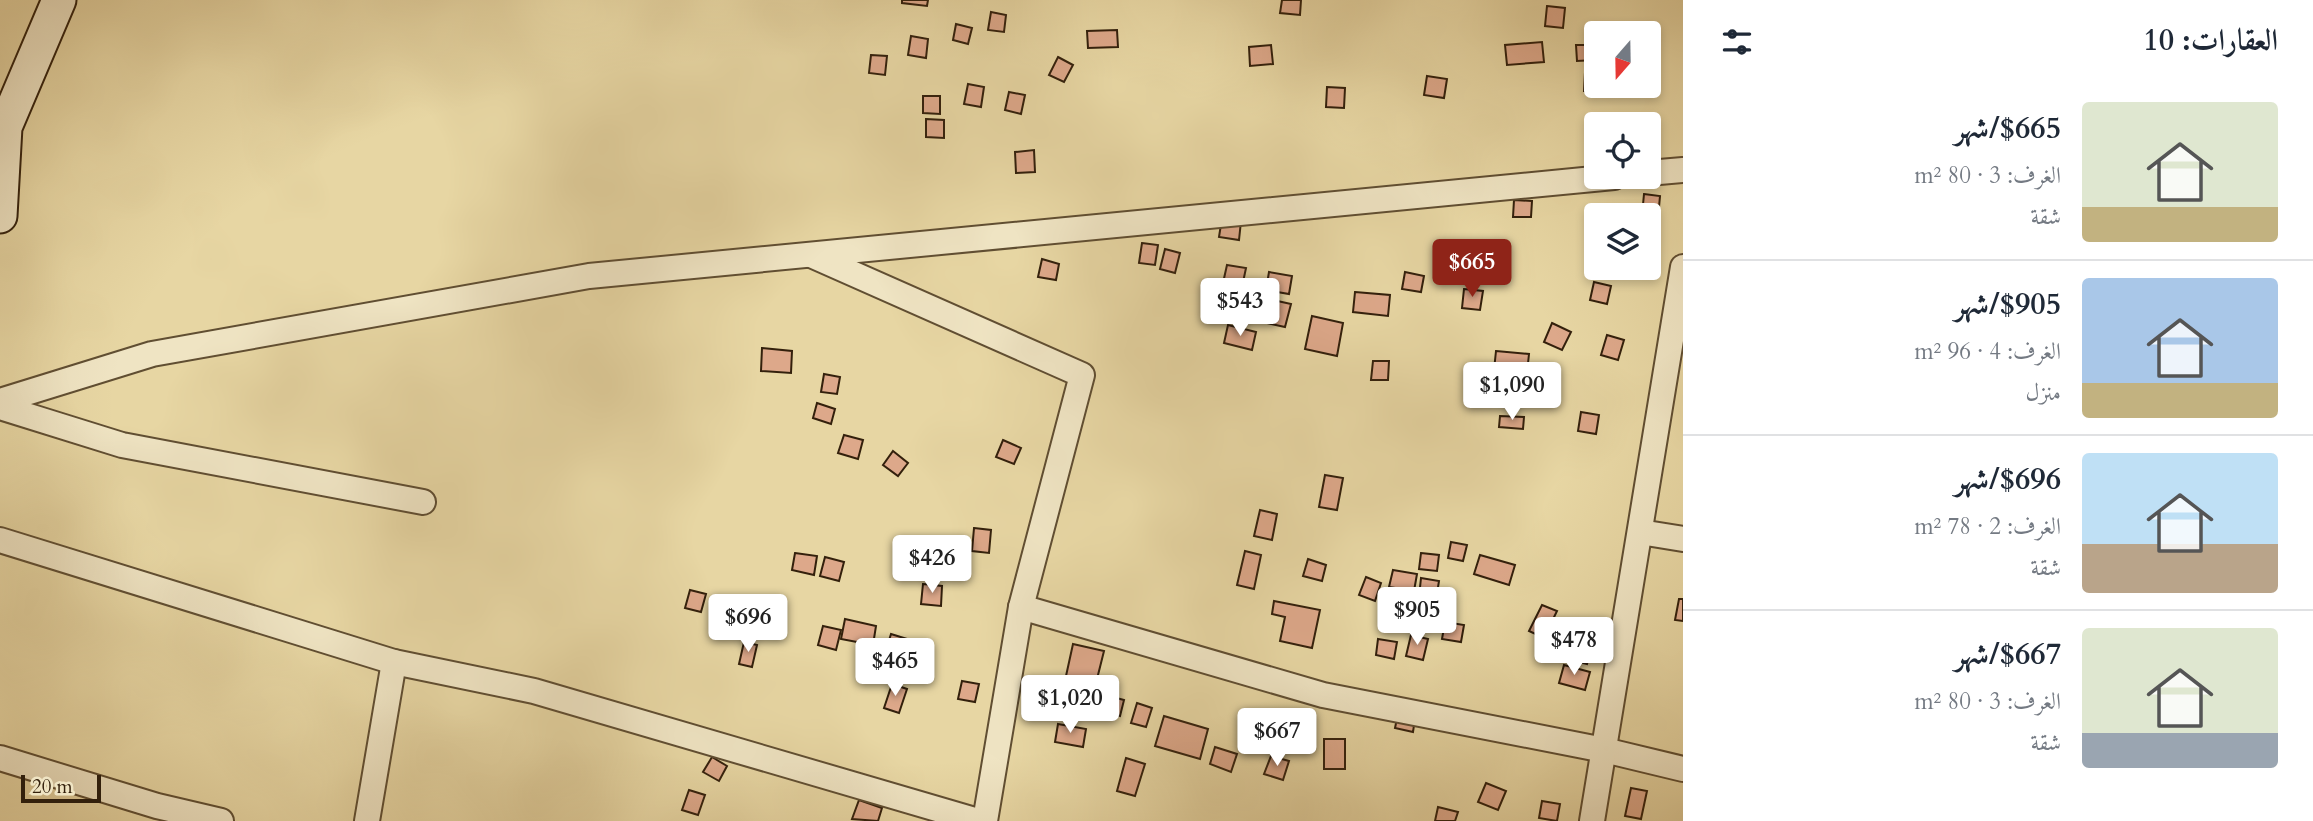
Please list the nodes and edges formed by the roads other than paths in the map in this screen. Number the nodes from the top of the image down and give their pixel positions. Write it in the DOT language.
graph roads {
  1 [pos="59,0"];
  2 [pos="1683,170"];
  3 [pos="1661,172"];
  4 [pos="1584,180"];
  5 [pos="0,216"];
  6 [pos="811,255"];
  7 [pos="1683,267"];
  8 [pos="0,401"];
  9 [pos="0,407"];
  10 [pos="423,502"];
  11 [pos="1640,532"];
  12 [pos="1683,539"];
  13 [pos="0,540"];
  14 [pos="1021,607"];
  15 [pos="394,662"];
  16 [pos="1604,750"];
  17 [pos="0,758"];
  18 [pos="1683,769"];
  19 [pos="221,821"];
  20 [pos="368,821"];
  21 [pos="978,821"];
  22 [pos="985,821"];
  23 [pos="1592,821"];
  1 -- 5 [label="street"];
  2 -- 3 [label="street"];
  4 -- 6 [label="street"];
  6 -- 8 [label="street"];
  6 -- 14 [label="street"];
  7 -- 11 [label="street"];
  9 -- 10 [label="street"];
  11 -- 12 [label="street"];
  11 -- 16 [label="street"];
  13 -- 15 [label="street"];
  14 -- 16 [label="street"];
  14 -- 22 [label="street"];
  15 -- 20 [label="street"];
  15 -- 21 [label="street"];
  16 -- 18 [label="street"];
  16 -- 23 [label="street"];
  17 -- 19 [label="street"];
}
